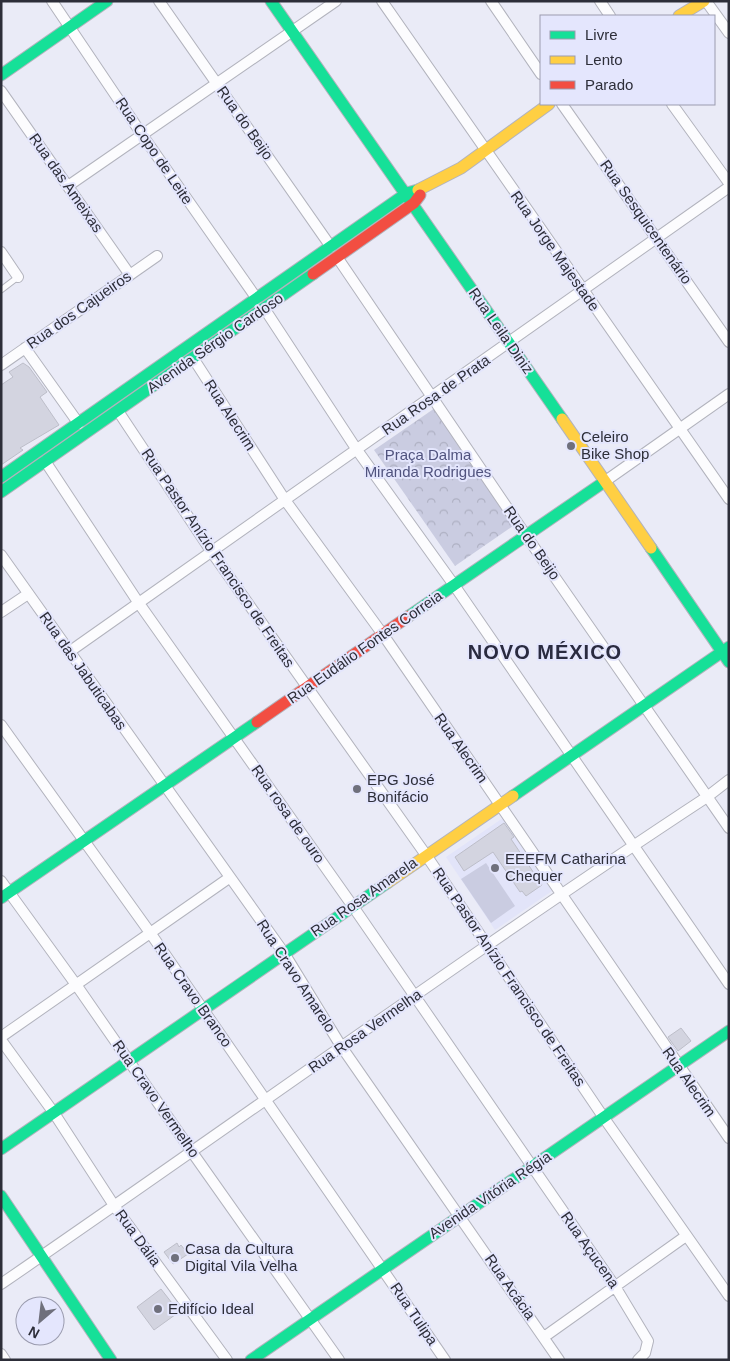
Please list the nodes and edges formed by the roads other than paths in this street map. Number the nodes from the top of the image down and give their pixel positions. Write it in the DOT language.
graph roads {
  1 [pos="52,1"];
  2 [pos="107,1"];
  3 [pos="159,1"];
  4 [pos="271,1"];
  5 [pos="336,1"];
  6 [pos="382,1"];
  7 [pos="491,1"];
  8 [pos="600,1"];
  9 [pos="705,1"];
  10 [pos="609,15"];
  11 [pos="681,15"];
  12 [pos="71,27"];
  13 [pos="293,32"];
  14 [pos="729,33"];
  15 [pos="540,73"];
  16 [pos="2,74"];
  17 [pos="217,82"];
  18 [pos="1,91"];
  19 [pos="548,105"];
  20 [pos="563,105"];
  21 [pos="673,105"];
  22 [pos="143,136"];
  23 [pos="485,151"];
  24 [pos="729,183"];
  25 [pos="68,186"];
  26 [pos="729,187"];
  27 [pos="410,198"];
  28 [pos="657,237"];
  29 [pos="1,252"];
  30 [pos="334,252"];
  31 [pos="157,256"];
  32 [pos="130,275"];
  33 [pos="18,277"];
  34 [pos="1,290"];
  35 [pos="582,290"];
  36 [pos="260,304"];
  37 [pos="510,342"];
  38 [pos="729,342"];
  39 [pos="25,348"];
  40 [pos="190,353"];
  41 [pos="1,364"];
  42 [pos="729,394"];
  43 [pos="432,397"];
  44 [pos="114,406"];
  45 [pos="82,428"];
  46 [pos="679,428"];
  47 [pos="357,450"];
  48 [pos="42,456"];
  49 [pos="604,482"];
  50 [pos="3,483"];
  51 [pos="729,499"];
  52 [pos="285,500"];
  53 [pos="527,536"];
  54 [pos="212,551"];
  55 [pos="1,555"];
  56 [pos="454,585"];
  57 [pos="28,594"];
  58 [pos="138,602"];
  59 [pos="1,612"];
  60 [pos="384,636"];
  61 [pos="725,650"];
  62 [pos="68,652"];
  63 [pos="729,662"];
  64 [pos="306,687"];
  65 [pos="644,705"];
  66 [pos="1,725"];
  67 [pos="234,738"];
  68 [pos="571,756"];
  69 [pos="729,780"];
  70 [pos="165,787"];
  71 [pos="707,797"];
  72 [pos="500,803"];
  73 [pos="729,828"];
  74 [pos="85,842"];
  75 [pos="633,846"];
  76 [pos="426,854"];
  77 [pos="230,878"];
  78 [pos="1,881"];
  79 [pos="5,895"];
  80 [pos="562,895"];
  81 [pos="352,906"];
  82 [pos="151,934"];
  83 [pos="488,945"];
  84 [pos="284,953"];
  85 [pos="729,984"];
  86 [pos="77,986"];
  87 [pos="413,997"];
  88 [pos="204,1010"];
  89 [pos="729,1031"];
  90 [pos="1,1038"];
  91 [pos="341,1046"];
  92 [pos="129,1060"];
  93 [pos="677,1066"];
  94 [pos="266,1102"];
  95 [pos="54,1113"];
  96 [pos="604,1118"];
  97 [pos="729,1138"];
  98 [pos="1,1149"];
  99 [pos="192,1152"];
  100 [pos="532,1166"];
  101 [pos="1,1196"];
  102 [pos="115,1207"];
  103 [pos="459,1215"];
  104 [pos="686,1236"];
  105 [pos="41,1256"];
  106 [pos="383,1268"];
  107 [pos="1,1284"];
  108 [pos="616,1288"];
  109 [pos="729,1296"];
  110 [pos="311,1317"];
  111 [pos="544,1337"];
  112 [pos="1,1354"];
  113 [pos="5,1360"];
  114 [pos="111,1360"];
  115 [pos="227,1360"];
  116 [pos="251,1360"];
  117 [pos="340,1360"];
  118 [pos="445,1360"];
  119 [pos="559,1360"];
  120 [pos="638,1360"];
  1 -- 12 [label="street, Rua Copo de Leite"];
  2 -- 12 [label="street"];
  3 -- 17 [label="street, Rua do Beijo"];
  4 -- 13 [label="street, Rua Leila Diniz"];
  5 -- 13 [label="street"];
  6 -- 23 [label="street, Rua Jorge Majestade"];
  7 -- 15 [label="street"];
  8 -- 10 [label="street"];
  9 -- 11 [label="street"];
  9 -- 14 [label="street"];
  12 -- 16 [label="street"];
  12 -- 22 [label="street, Rua Copo de Leite"];
  13 -- 17 [label="street"];
  13 -- 27 [label="street, Rua Leila Diniz"];
  17 -- 22 [label="street"];
  17 -- 30 [label="street, Rua do Beijo"];
  18 -- 25 [label="street, Rua das Ameixas"];
  19 -- 23 [label="street, Avenida Sérgio Cardoso"];
  20 -- 28 [label="street, Rua Sesquicentenário"];
  21 -- 24 [label="street"];
  22 -- 25 [label="street"];
  22 -- 36 [label="street, Rua Copo de Leite"];
  23 -- 27 [label="street, Avenida Sérgio Cardoso"];
  23 -- 35 [label="street, Rua Jorge Majestade"];
  25 -- 32 [label="street, Rua das Ameixas"];
  26 -- 28 [label="street, Rua Rosa de Prata"];
  27 -- 30 [label="street, Avenida Sérgio Cardoso"];
  27 -- 37 [label="street, Rua Leila Diniz"];
  28 -- 35 [label="street, Rua Rosa de Prata"];
  28 -- 38 [label="street, Rua Sesquicentenário"];
  29 -- 33 [label="street"];
  30 -- 36 [label="street, Avenida Sérgio Cardoso"];
  30 -- 43 [label="street, Rua do Beijo"];
  31 -- 32 [label="street, Rua dos Cajueiros"];
  32 -- 39 [label="street, Rua dos Cajueiros"];
  33 -- 34 [label="lane"];
  35 -- 37 [label="street, Rua Rosa de Prata"];
  35 -- 46 [label="street, Rua Jorge Majestade"];
  36 -- 40 [label="street, Avenida Sérgio Cardoso"];
  36 -- 47 [label="street, Rua Copo de Leite"];
  37 -- 43 [label="street, Rua Rosa de Prata"];
  37 -- 49 [label="street, Rua Leila Diniz"];
  39 -- 41 [label="street, Rua dos Cajueiros"];
  39 -- 45 [label="street"];
  40 -- 44 [label="street, Avenida Sérgio Cardoso"];
  40 -- 52 [label="street, Rua Alecrim"];
  42 -- 46 [label="street, Rua Eudálio Fontes Correia"];
  43 -- 47 [label="street, Rua Rosa de Prata"];
  43 -- 53 [label="street, Rua do Beijo"];
  44 -- 45 [label="street, Avenida Sérgio Cardoso"];
  44 -- 54 [label="street, Rua Pastor Anízio Francisco de Freitas"];
  45 -- 48 [label="street, Avenida Sérgio Cardoso"];
  46 -- 49 [label="street, Rua Eudálio Fontes Correia"];
  46 -- 51 [label="street, Rua Jorge Majestade"];
  47 -- 52 [label="street, Rua Rosa de Prata"];
  47 -- 56 [label="street, Rua Copo de Leite"];
  48 -- 50 [label="street, Avenida Sérgio Cardoso"];
  48 -- 58 [label="street, Rua rosa de ouro"];
  49 -- 53 [label="street, Rua Eudálio Fontes Correia"];
  49 -- 61 [label="street, Rua Leila Diniz"];
  52 -- 54 [label="street, Rua Rosa de Prata"];
  52 -- 60 [label="street, Rua Alecrim"];
  53 -- 56 [label="street, Rua Eudálio Fontes Correia"];
  53 -- 65 [label="street, Rua do Beijo"];
  54 -- 58 [label="street, Rua Rosa de Prata"];
  54 -- 64 [label="street, Rua Pastor Anízio Francisco de Freitas"];
  55 -- 57 [label="street, Rua das Jabuticabas"];
  56 -- 60 [label="street, Rua Eudálio Fontes Correia"];
  56 -- 68 [label="street, Rua Copo de Leite"];
  57 -- 59 [label="street"];
  57 -- 62 [label="street, Rua das Jabuticabas"];
  58 -- 62 [label="street, Rua Rosa de Prata"];
  58 -- 67 [label="street, Rua rosa de ouro"];
  60 -- 64 [label="street, Rua Eudálio Fontes Correia"];
  60 -- 72 [label="street, Rua Alecrim"];
  61 -- 63 [label="street, Rua Leila Diniz"];
  61 -- 65 [label="street, Rua Rosa Amarela"];
  62 -- 70 [label="street, Rua das Jabuticabas"];
  64 -- 67 [label="street, Rua Eudálio Fontes Correia"];
  64 -- 76 [label="street, Rua Pastor Anízio Francisco de Freitas"];
  65 -- 68 [label="street, Rua Rosa Amarela"];
  65 -- 71 [label="street, Rua do Beijo"];
  66 -- 74 [label="street, Rua Cravo Branco"];
  67 -- 70 [label="street, Rua Eudálio Fontes Correia"];
  67 -- 81 [label="street, Rua rosa de ouro"];
  68 -- 72 [label="street, Rua Rosa Amarela"];
  68 -- 75 [label="street, Rua Copo de Leite"];
  69 -- 71 [label="street, Rua Rosa Vermelha"];
  70 -- 74 [label="street, Rua Eudálio Fontes Correia"];
  70 -- 77 [label="street, Rua Cravo Amarelo"];
  71 -- 73 [label="street, Rua do Beijo"];
  71 -- 75 [label="street, Rua Rosa Vermelha"];
  72 -- 76 [label="street, Rua Rosa Amarela"];
  72 -- 80 [label="street, Rua Alecrim"];
  74 -- 79 [label="street, Rua Eudálio Fontes Correia"];
  74 -- 82 [label="street, Rua Cravo Branco"];
  75 -- 80 [label="street, Rua Rosa Vermelha"];
  75 -- 85 [label="street, Rua Copo de Leite"];
  76 -- 81 [label="street, Rua Rosa Amarela"];
  76 -- 83 [label="street, Rua Pastor Anízio Francisco de Freitas"];
  77 -- 82 [label="street"];
  77 -- 84 [label="street, Rua Cravo Amarelo"];
  78 -- 79 [label="street, Rua Cravo Vermelho"];
  79 -- 86 [label="street, Rua Cravo Vermelho"];
  80 -- 83 [label="street, Rua Rosa Vermelha"];
  80 -- 93 [label="street, Rua Alecrim"];
  81 -- 84 [label="street, Rua Rosa Amarela"];
  81 -- 87 [label="street, Rua rosa de ouro"];
  82 -- 86 [label="street"];
  82 -- 88 [label="street, Rua Cravo Branco"];
  83 -- 87 [label="street, Rua Rosa Vermelha"];
  83 -- 96 [label="street, Rua Pastor Anízio Francisco de Freitas"];
  84 -- 88 [label="street, Rua Rosa Amarela"];
  84 -- 91 [label="street, Rua Cravo Amarelo"];
  86 -- 90 [label="street"];
  86 -- 92 [label="street, Rua Cravo Vermelho"];
  87 -- 91 [label="street, Rua Rosa Vermelha"];
  87 -- 100 [label="street, Rua rosa de ouro"];
  88 -- 92 [label="street, Rua Rosa Amarela"];
  88 -- 94 [label="street, Rua Cravo Branco"];
  89 -- 93 [label="street, Avenida Vitória Régia"];
  90 -- 95 [label="street, Rua Dália"];
  91 -- 94 [label="street, Rua Rosa Vermelha"];
  91 -- 103 [label="street, Rua Cravo Amarelo"];
  92 -- 95 [label="street, Rua Rosa Amarela"];
  92 -- 99 [label="street, Rua Cravo Vermelho"];
  93 -- 96 [label="street, Avenida Vitória Régia"];
  93 -- 97 [label="street, Rua Alecrim"];
  94 -- 99 [label="street, Rua Rosa Vermelha"];
  94 -- 106 [label="street, Rua Cravo Branco"];
  95 -- 98 [label="street, Rua Rosa Amarela"];
  95 -- 102 [label="street, Rua Dália"];
  96 -- 100 [label="street, Avenida Vitória Régia"];
  96 -- 104 [label="street, Rua Pastor Anízio Francisco de Freitas"];
  99 -- 102 [label="street, Rua Rosa Vermelha"];
  99 -- 110 [label="street, Rua Cravo Vermelho"];
  100 -- 103 [label="street, Avenida Vitória Régia"];
  100 -- 108 [label="street, Rua Açucena"];
  101 -- 105 [label="street"];
  102 -- 105 [label="street, Rua Rosa Vermelha"];
  102 -- 115 [label="street, Rua Dália"];
  103 -- 106 [label="street, Avenida Vitória Régia"];
  103 -- 111 [label="street, Rua Acácia"];
  104 -- 108 [label="street"];
  104 -- 109 [label="street, Rua Pastor Anízio Francisco de Freitas"];
  105 -- 107 [label="street, Rua Rosa Vermelha"];
  105 -- 114 [label="street"];
  106 -- 110 [label="street, Avenida Vitória Régia"];
  106 -- 118 [label="street, Rua Tulipa"];
  108 -- 111 [label="street"];
  108 -- 120 [label="street, Rua Açucena"];
  110 -- 116 [label="street, Avenida Vitória Régia"];
  110 -- 117 [label="street, Rua Cravo Vermelho"];
  111 -- 119 [label="street, Rua Acácia"];
  112 -- 113 [label="street"];
}
